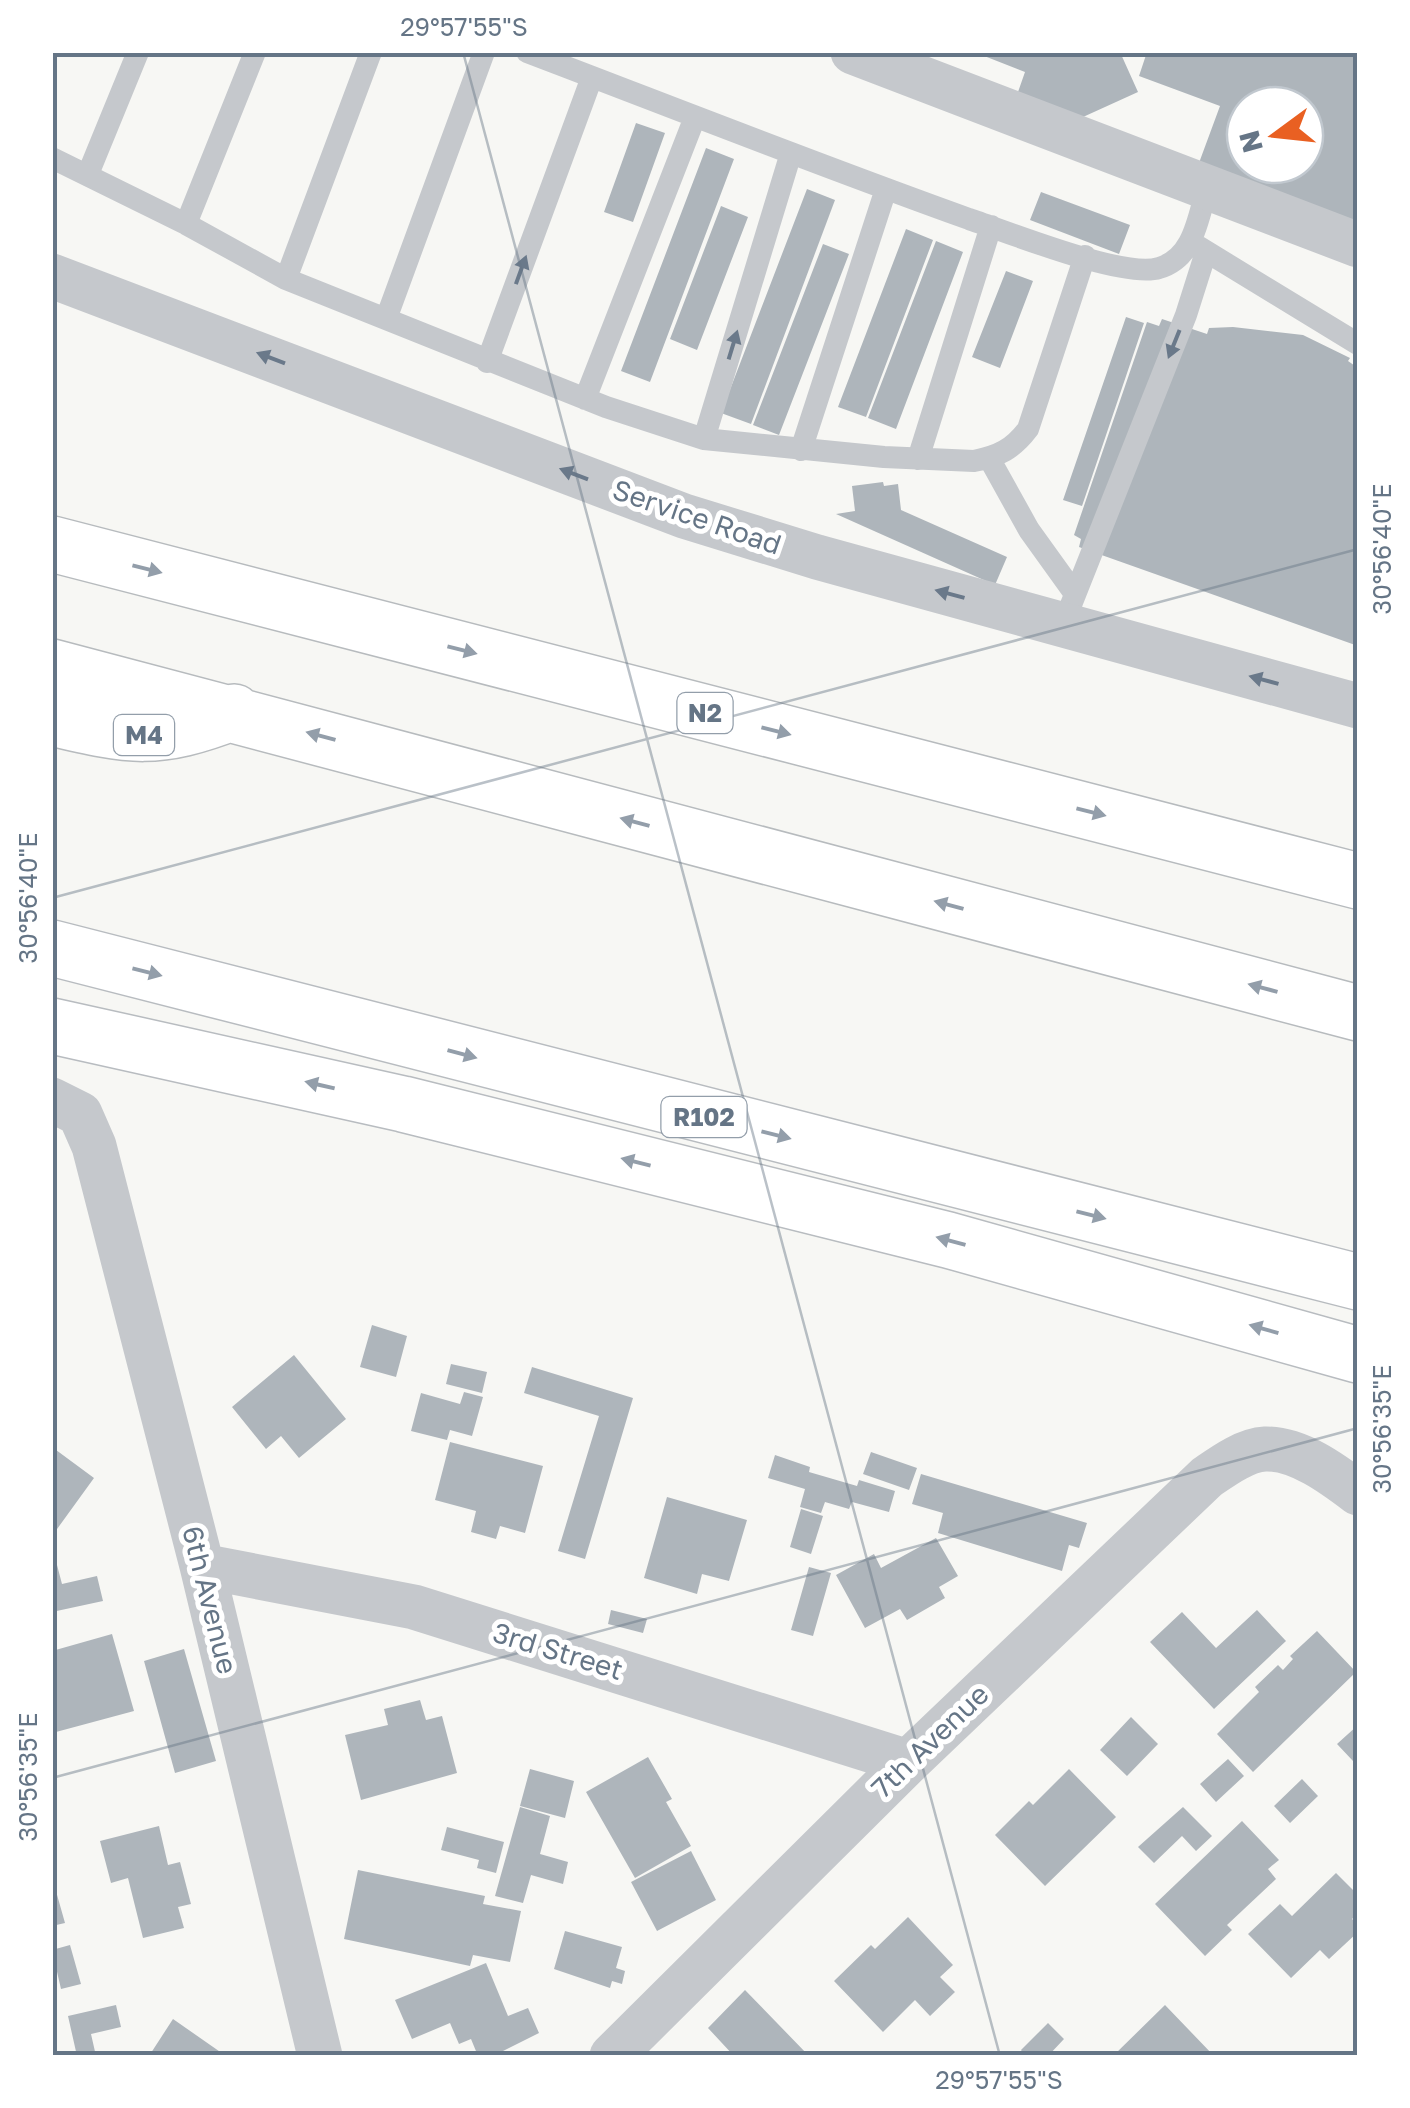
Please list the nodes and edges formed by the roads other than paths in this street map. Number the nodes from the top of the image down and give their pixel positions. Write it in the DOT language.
graph roads {
  1 [pos="138,52"];
  2 [pos="255,52"];
  3 [pos="372,52"];
  4 [pos="484,52"];
  5 [pos="527,52"];
  6 [pos="853,52"];
  7 [pos="592,77"];
  8 [pos="694,117"];
  9 [pos="791,153"];
  10 [pos="52,158"];
  11 [pos="88,174"];
  12 [pos="1207,188"];
  13 [pos="886,189"];
  14 [pos="186,224"];
  15 [pos="991,226"];
  16 [pos="1358,245"];
  17 [pos="1198,247"];
  18 [pos="1085,256"];
  19 [pos="52,276"];
  20 [pos="286,279"];
  21 [pos="386,319"];
  22 [pos="1358,344"];
  23 [pos="486,362"];
  24 [pos="585,399"];
  25 [pos="704,439"];
  26 [pos="801,450"];
  27 [pos="989,458"];
  28 [pos="918,459"];
  29 [pos="52,544"];
  30 [pos="1069,609"];
  31 [pos="52,667"];
  32 [pos="1358,706"];
  33 [pos="234,712"];
  34 [pos="52,718"];
  35 [pos="1358,881"];
  36 [pos="52,948"];
  37 [pos="1358,1013"];
  38 [pos="52,1026"];
  39 [pos="52,1100"];
  40 [pos="1358,1282"];
  41 [pos="1358,1355"];
  42 [pos="1358,1493"];
  43 [pos="202,1566"];
  44 [pos="908,1762"];
  45 [pos="320,2056"];
  46 [pos="612,2056"];
  1 -- 11 [label="lane"];
  2 -- 14 [label="lane"];
  3 -- 20 [label="lane"];
  4 -- 21 [label="lane"];
  5 -- 7 [label="lane"];
  6 -- 12 [label="street"];
  7 -- 8 [label="lane"];
  23 -- 7 [label="lane, one-way"];
  8 -- 9 [label="lane"];
  8 -- 24 [label="lane"];
  9 -- 13 [label="lane"];
  25 -- 9 [label="lane, one-way"];
  10 -- 11 [label="lane"];
  11 -- 14 [label="lane"];
  12 -- 16 [label="street"];
  12 -- 17 [label="lane"];
  13 -- 15 [label="lane"];
  13 -- 26 [label="lane"];
  14 -- 20 [label="lane"];
  15 -- 18 [label="lane"];
  15 -- 28 [label="lane"];
  17 -- 18 [label="lane"];
  17 -- 22 [label="lane"];
  17 -- 30 [label="lane, one-way"];
  18 -- 27 [label="lane"];
  30 -- 19 [label="street, Service Road, one-way"];
  20 -- 21 [label="lane"];
  21 -- 23 [label="lane"];
  23 -- 24 [label="lane"];
  24 -- 25 [label="lane"];
  25 -- 26 [label="lane"];
  26 -- 28 [label="lane"];
  27 -- 28 [label="lane"];
  27 -- 30 [label="lane"];
  29 -- 35 [label="main road, N2, one-way"];
  32 -- 30 [label="street, Service Road, one-way"];
  31 -- 33 [label="main road"];
  33 -- 34 [label="main road, M4"];
  37 -- 33 [label="main road, one-way"];
  36 -- 40 [label="main road, R102, one-way"];
  41 -- 38 [label="main road, R102, one-way"];
  39 -- 43 [label="street, 6th Avenue"];
  42 -- 44 [label="street, 7th Avenue"];
  43 -- 44 [label="street, 3rd Street"];
  43 -- 45 [label="street, 6th Avenue"];
  44 -- 46 [label="street, 7th Avenue"];
}
